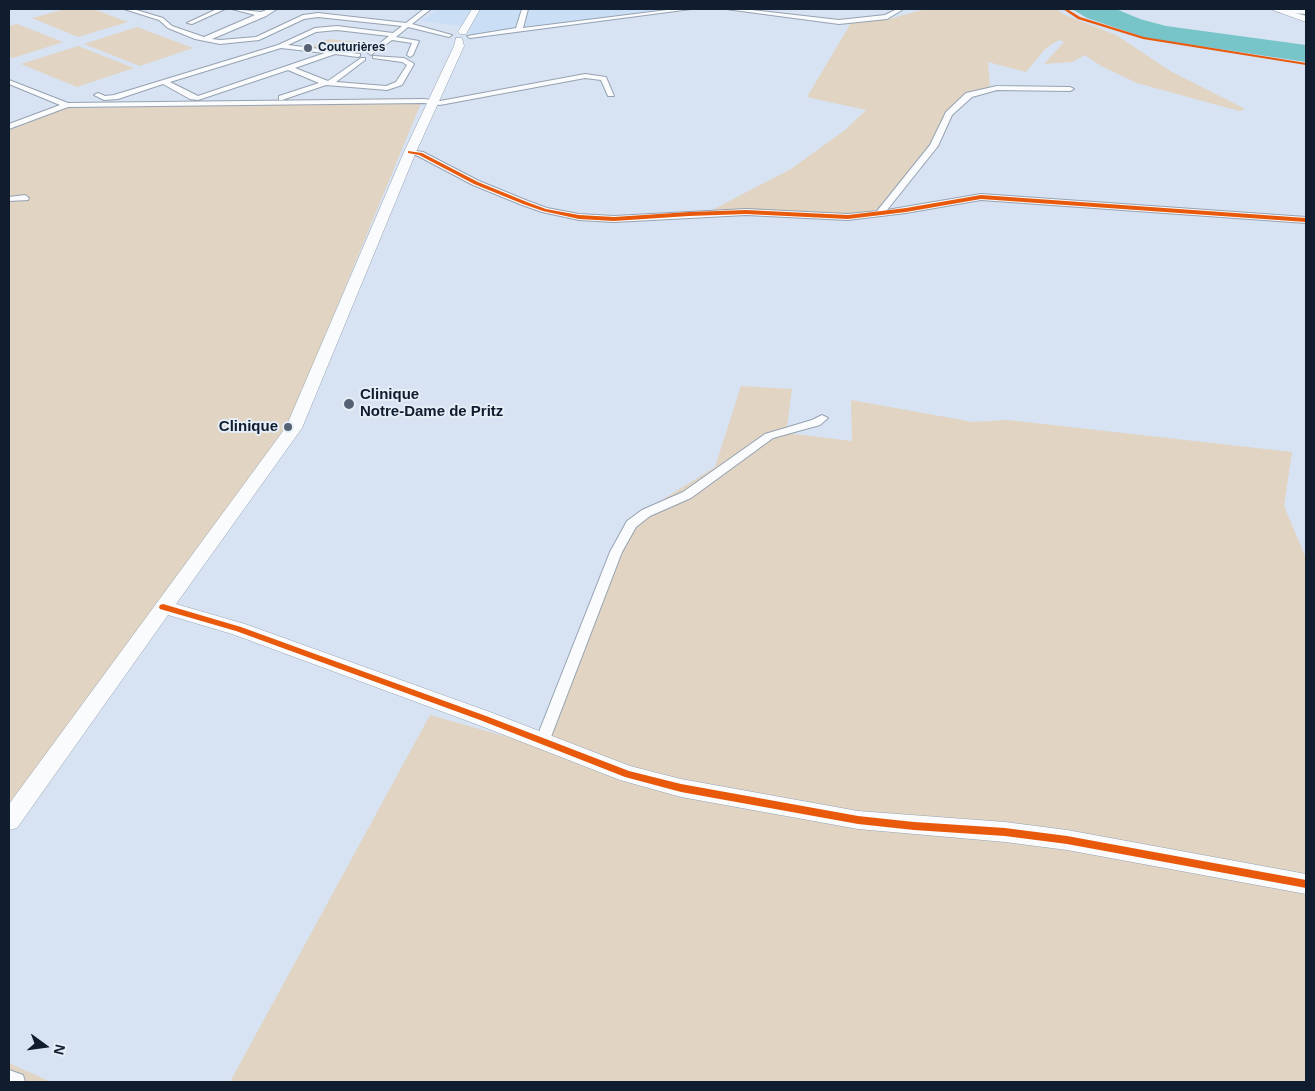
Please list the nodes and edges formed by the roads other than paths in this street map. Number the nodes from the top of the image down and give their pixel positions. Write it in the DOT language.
graph roads {
  1 [pos="126,9"];
  2 [pos="222,9"];
  3 [pos="235,9"];
  4 [pos="274,9"];
  5 [pos="428,9"];
  6 [pos="476,9"];
  7 [pos="525,9"];
  8 [pos="688,9"];
  9 [pos="728,9"];
  10 [pos="899,10"];
  11 [pos="1277,10"];
  12 [pos="626,12"];
  13 [pos="1306,12"];
  14 [pos="264,15"];
  15 [pos="1306,19"];
  16 [pos="190,23"];
  17 [pos="407,25"];
  18 [pos="520,30"];
  19 [pos="460,36"];
  20 [pos="392,37"];
  21 [pos="257,39"];
  22 [pos="203,40"];
  23 [pos="280,46"];
  24 [pos="336,52"];
  25 [pos="373,55"];
  26 [pos="410,55"];
  27 [pos="360,57"];
  28 [pos="289,68"];
  29 [pos="9,82"];
  30 [pos="164,82"];
  31 [pos="327,84"];
  32 [pos="1070,89"];
  33 [pos="611,94"];
  34 [pos="98,95"];
  35 [pos="282,98"];
  36 [pos="434,102"];
  37 [pos="67,106"];
  38 [pos="9,128"];
  39 [pos="410,152"];
  40 [pos="25,198"];
  41 [pos="9,199"];
  42 [pos="879,214"];
  43 [pos="1306,220"];
  44 [pos="822,418"];
  45 [pos="163,607"];
  46 [pos="542,742"];
  47 [pos="9,821"];
  48 [pos="1306,884"];
  49 [pos="9,1079"];
  50 [pos="16,1082"];
  1 -- 22 [label="street"];
  2 -- 16 [label="street"];
  3 -- 14 [label="street"];
  4 -- 14 [label="street"];
  5 -- 17 [label="street"];
  6 -- 19 [label="street"];
  7 -- 18 [label="street"];
  8 -- 12 [label="street"];
  9 -- 10 [label="street"];
  11 -- 13 [label="street"];
  11 -- 15 [label="street"];
  12 -- 18 [label="street"];
  14 -- 22 [label="street"];
  17 -- 19 [label="street"];
  17 -- 20 [label="street"];
  17 -- 21 [label="street"];
  18 -- 19 [label="street"];
  19 -- 36 [label="street"];
  20 -- 23 [label="street"];
  20 -- 25 [label="street"];
  20 -- 26 [label="street"];
  21 -- 22 [label="street"];
  21 -- 23 [label="street"];
  23 -- 24 [label="street"];
  23 -- 30 [label="street"];
  24 -- 27 [label="street"];
  24 -- 28 [label="street"];
  25 -- 27 [label="street"];
  25 -- 31 [label="street"];
  27 -- 31 [label="street"];
  28 -- 30 [label="street"];
  28 -- 31 [label="street"];
  29 -- 37 [label="street"];
  30 -- 34 [label="street"];
  31 -- 35 [label="street"];
  32 -- 42 [label="street"];
  33 -- 36 [label="street"];
  36 -- 37 [label="street"];
  36 -- 39 [label="street"];
  37 -- 38 [label="street"];
  39 -- 42 [label="street"];
  39 -- 45 [label="street"];
  40 -- 41 [label="street"];
  42 -- 43 [label="street"];
  44 -- 46 [label="street"];
  45 -- 46 [label="street"];
  45 -- 47 [label="street"];
  46 -- 48 [label="street"];
  49 -- 50 [label="street"];
}
